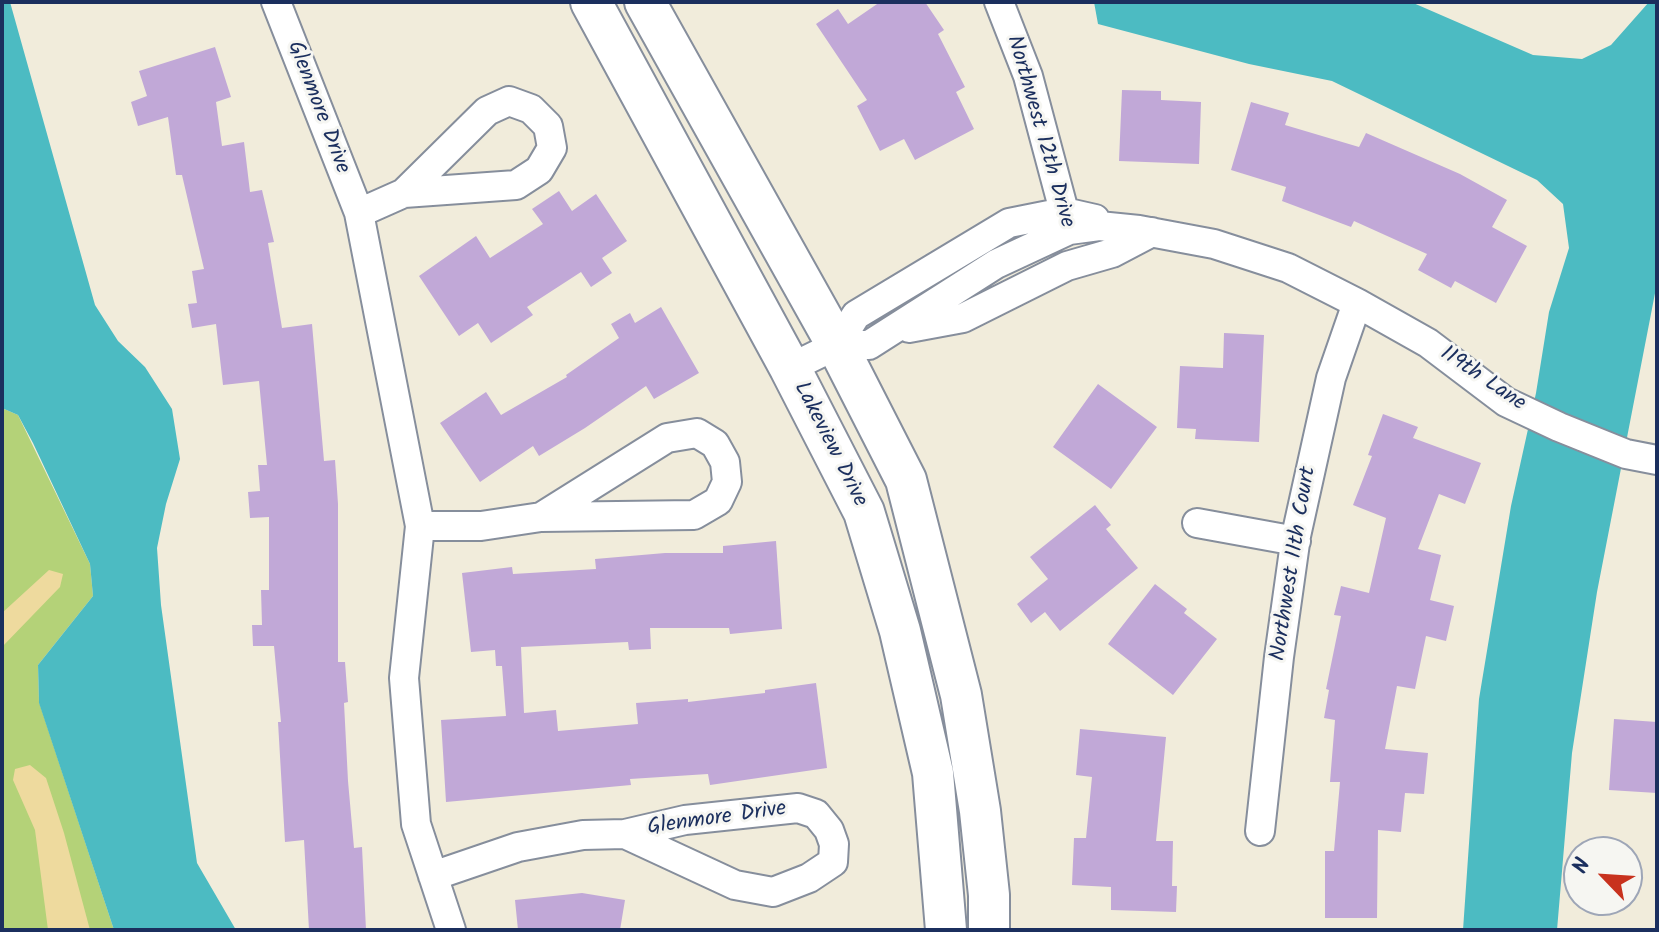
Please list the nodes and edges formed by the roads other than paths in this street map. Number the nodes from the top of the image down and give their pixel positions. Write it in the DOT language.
graph roads {
  1 [pos="276,2"];
  2 [pos="591,2"];
  3 [pos="645,2"];
  4 [pos="999,2"];
  5 [pos="404,193"];
  6 [pos="359,213"];
  7 [pos="1066,221"];
  8 [pos="1145,231"];
  9 [pos="1074,264"];
  10 [pos="1357,303"];
  11 [pos="892,332"];
  12 [pos="837,345"];
  13 [pos="790,368"];
  14 [pos="1650,459"];
  15 [pos="541,517"];
  16 [pos="1197,523"];
  17 [pos="420,526"];
  18 [pos="1296,541"];
  19 [pos="1260,831"];
  20 [pos="625,834"];
  21 [pos="433,876"];
  22 [pos="451,930"];
  23 [pos="946,930"];
  24 [pos="989,930"];
  1 -- 6 [label="street, Glenmore Drive"];
  2 -- 13 [label="street, Lakeview Drive"];
  3 -- 12 [label="street"];
  4 -- 7 [label="street, Northwest 12th Drive"];
  5 -- 5 [label="street"];
  5 -- 6 [label="street"];
  6 -- 17 [label="street, Glenmore Drive"];
  7 -- 8 [label="street, 119th Lane"];
  7 -- 9 [label="street, Northwest 12th Drive"];
  7 -- 11 [label="street"];
  7 -- 12 [label="street"];
  8 -- 9 [label="street"];
  8 -- 10 [label="street, 119th Lane"];
  9 -- 11 [label="street"];
  10 -- 14 [label="street, 119th Lane"];
  10 -- 18 [label="street, Northwest 11th Court"];
  11 -- 12 [label="street"];
  12 -- 13 [label="street"];
  12 -- 24 [label="street"];
  13 -- 23 [label="street, Lakeview Drive"];
  15 -- 15 [label="street"];
  15 -- 17 [label="street"];
  16 -- 18 [label="street"];
  17 -- 21 [label="street, Glenmore Drive"];
  18 -- 19 [label="street, Northwest 11th Court"];
  20 -- 20 [label="street, Glenmore Drive"];
  20 -- 21 [label="street, Glenmore Drive"];
  21 -- 22 [label="street, Glenmore Drive"];
}
